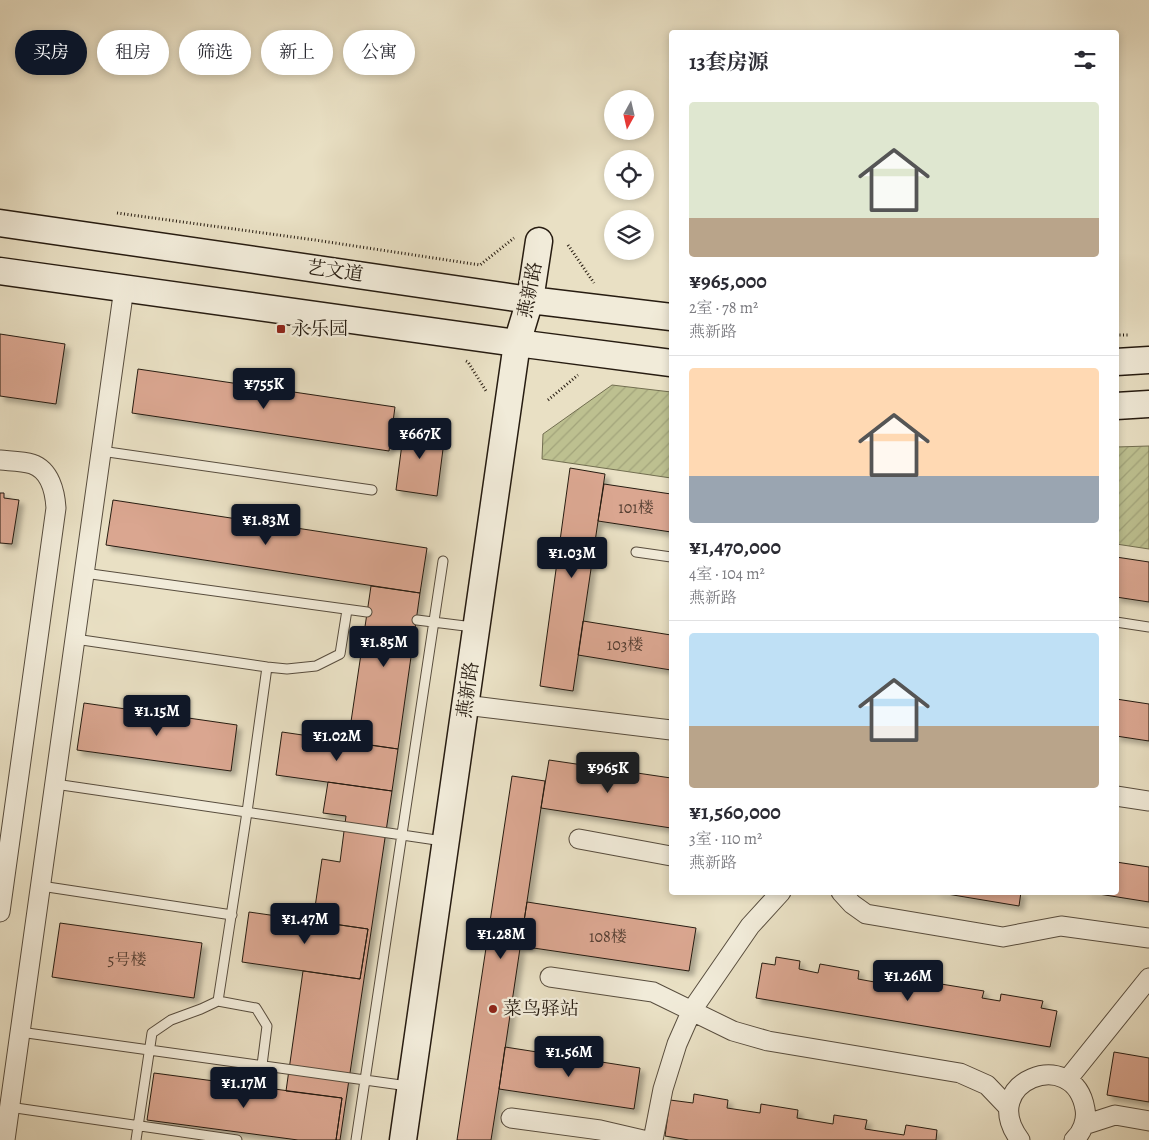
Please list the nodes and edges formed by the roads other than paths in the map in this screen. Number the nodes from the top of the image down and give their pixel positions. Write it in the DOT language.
graph roads {
  1 [pos="0,222"];
  2 [pos="527,240"];
  3 [pos="0,271"];
  4 [pos="124,288"];
  5 [pos="530,300"];
  6 [pos="669,317"];
  7 [pos="518,343"];
  8 [pos="1149,360"];
  9 [pos="1119,362"];
  10 [pos="669,363"];
  11 [pos="1149,404"];
  12 [pos="1119,406"];
  13 [pos="101,452"];
  14 [pos="0,460"];
  15 [pos="372,490"];
  16 [pos="636,552"];
  17 [pos="669,557"];
  18 [pos="444,561"];
  19 [pos="84,573"];
  20 [pos="347,610"];
  21 [pos="367,612"];
  22 [pos="417,620"];
  23 [pos="434,622"];
  24 [pos="1119,622"];
  25 [pos="1149,627"];
  26 [pos="477,628"];
  27 [pos="75,639"];
  28 [pos="267,667"];
  29 [pos="466,705"];
  30 [pos="669,730"];
  31 [pos="55,784"];
  32 [pos="1119,796"];
  33 [pos="1149,801"];
  34 [pos="247,812"];
  35 [pos="402,834"];
  36 [pos="579,839"];
  37 [pos="446,841"];
  38 [pos="669,856"];
  39 [pos="40,886"];
  40 [pos="778,895"];
  41 [pos="844,895"];
  42 [pos="0,912"];
  43 [pos="232,916"];
  44 [pos="1149,938"];
  45 [pos="550,977"];
  46 [pos="1149,978"];
  47 [pos="218,1001"];
  48 [pos="692,1010"];
  49 [pos="20,1032"];
  50 [pos="149,1050"];
  51 [pos="262,1065"];
  52 [pos="365,1080"];
  53 [pos="1067,1080"];
  54 [pos="411,1086"];
  55 [pos="9,1107"];
  56 [pos="1008,1107"];
  57 [pos="511,1118"];
  58 [pos="1149,1120"];
  59 [pos="138,1126"];
  60 [pos="1079,1133"];
  61 [pos="5,1140"];
  62 [pos="136,1140"];
  63 [pos="237,1140"];
  64 [pos="356,1140"];
  65 [pos="403,1140"];
  66 [pos="643,1140"];
  67 [pos="653,1140"];
  68 [pos="1020,1140"];
  1 -- 5 [label="main road, 艺文道"];
  2 -- 5 [label="main road, 燕新路"];
  3 -- 4 [label="main road"];
  4 -- 7 [label="main road"];
  4 -- 13 [label="street"];
  5 -- 6 [label="main road, 艺文道"];
  5 -- 7 [label="main road, 燕新路"];
  7 -- 10 [label="main road"];
  7 -- 26 [label="main road, 燕新路"];
  8 -- 9 [label="main road"];
  11 -- 12 [label="main road"];
  13 -- 15 [label="lane"];
  13 -- 19 [label="street"];
  14 -- 42 [label="street"];
  16 -- 17 [label="lane"];
  18 -- 23 [label="lane"];
  19 -- 20 [label="lane"];
  19 -- 27 [label="street"];
  20 -- 21 [label="lane"];
  20 -- 28 [label="lane"];
  22 -- 23 [label="lane"];
  23 -- 26 [label="lane"];
  23 -- 35 [label="lane"];
  24 -- 25 [label="lane"];
  26 -- 29 [label="main road, 燕新路"];
  27 -- 28 [label="lane"];
  27 -- 31 [label="street"];
  28 -- 34 [label="lane"];
  29 -- 30 [label="street"];
  29 -- 37 [label="main road, 燕新路"];
  31 -- 34 [label="lane"];
  31 -- 39 [label="street"];
  32 -- 33 [label="street"];
  34 -- 35 [label="lane"];
  34 -- 43 [label="lane"];
  35 -- 37 [label="lane"];
  35 -- 52 [label="lane"];
  36 -- 38 [label="street"];
  37 -- 54 [label="main road, 燕新路"];
  39 -- 43 [label="lane"];
  39 -- 49 [label="street"];
  40 -- 48 [label="street"];
  41 -- 44 [label="street"];
  43 -- 47 [label="lane"];
  45 -- 48 [label="street"];
  46 -- 53 [label="street"];
  47 -- 50 [label="lane"];
  47 -- 51 [label="lane"];
  48 -- 56 [label="street"];
  48 -- 67 [label="street"];
  49 -- 50 [label="lane"];
  49 -- 55 [label="street"];
  50 -- 51 [label="lane"];
  50 -- 59 [label="lane"];
  51 -- 52 [label="lane"];
  52 -- 54 [label="lane"];
  52 -- 64 [label="lane"];
  53 -- 56 [label="street"];
  53 -- 60 [label="street"];
  54 -- 65 [label="main road, 燕新路"];
  55 -- 59 [label="lane"];
  55 -- 61 [label="street"];
  56 -- 68 [label="street"];
  57 -- 66 [label="street"];
  58 -- 60 [label="street"];
  59 -- 62 [label="lane"];
  59 -- 63 [label="lane"];
}
